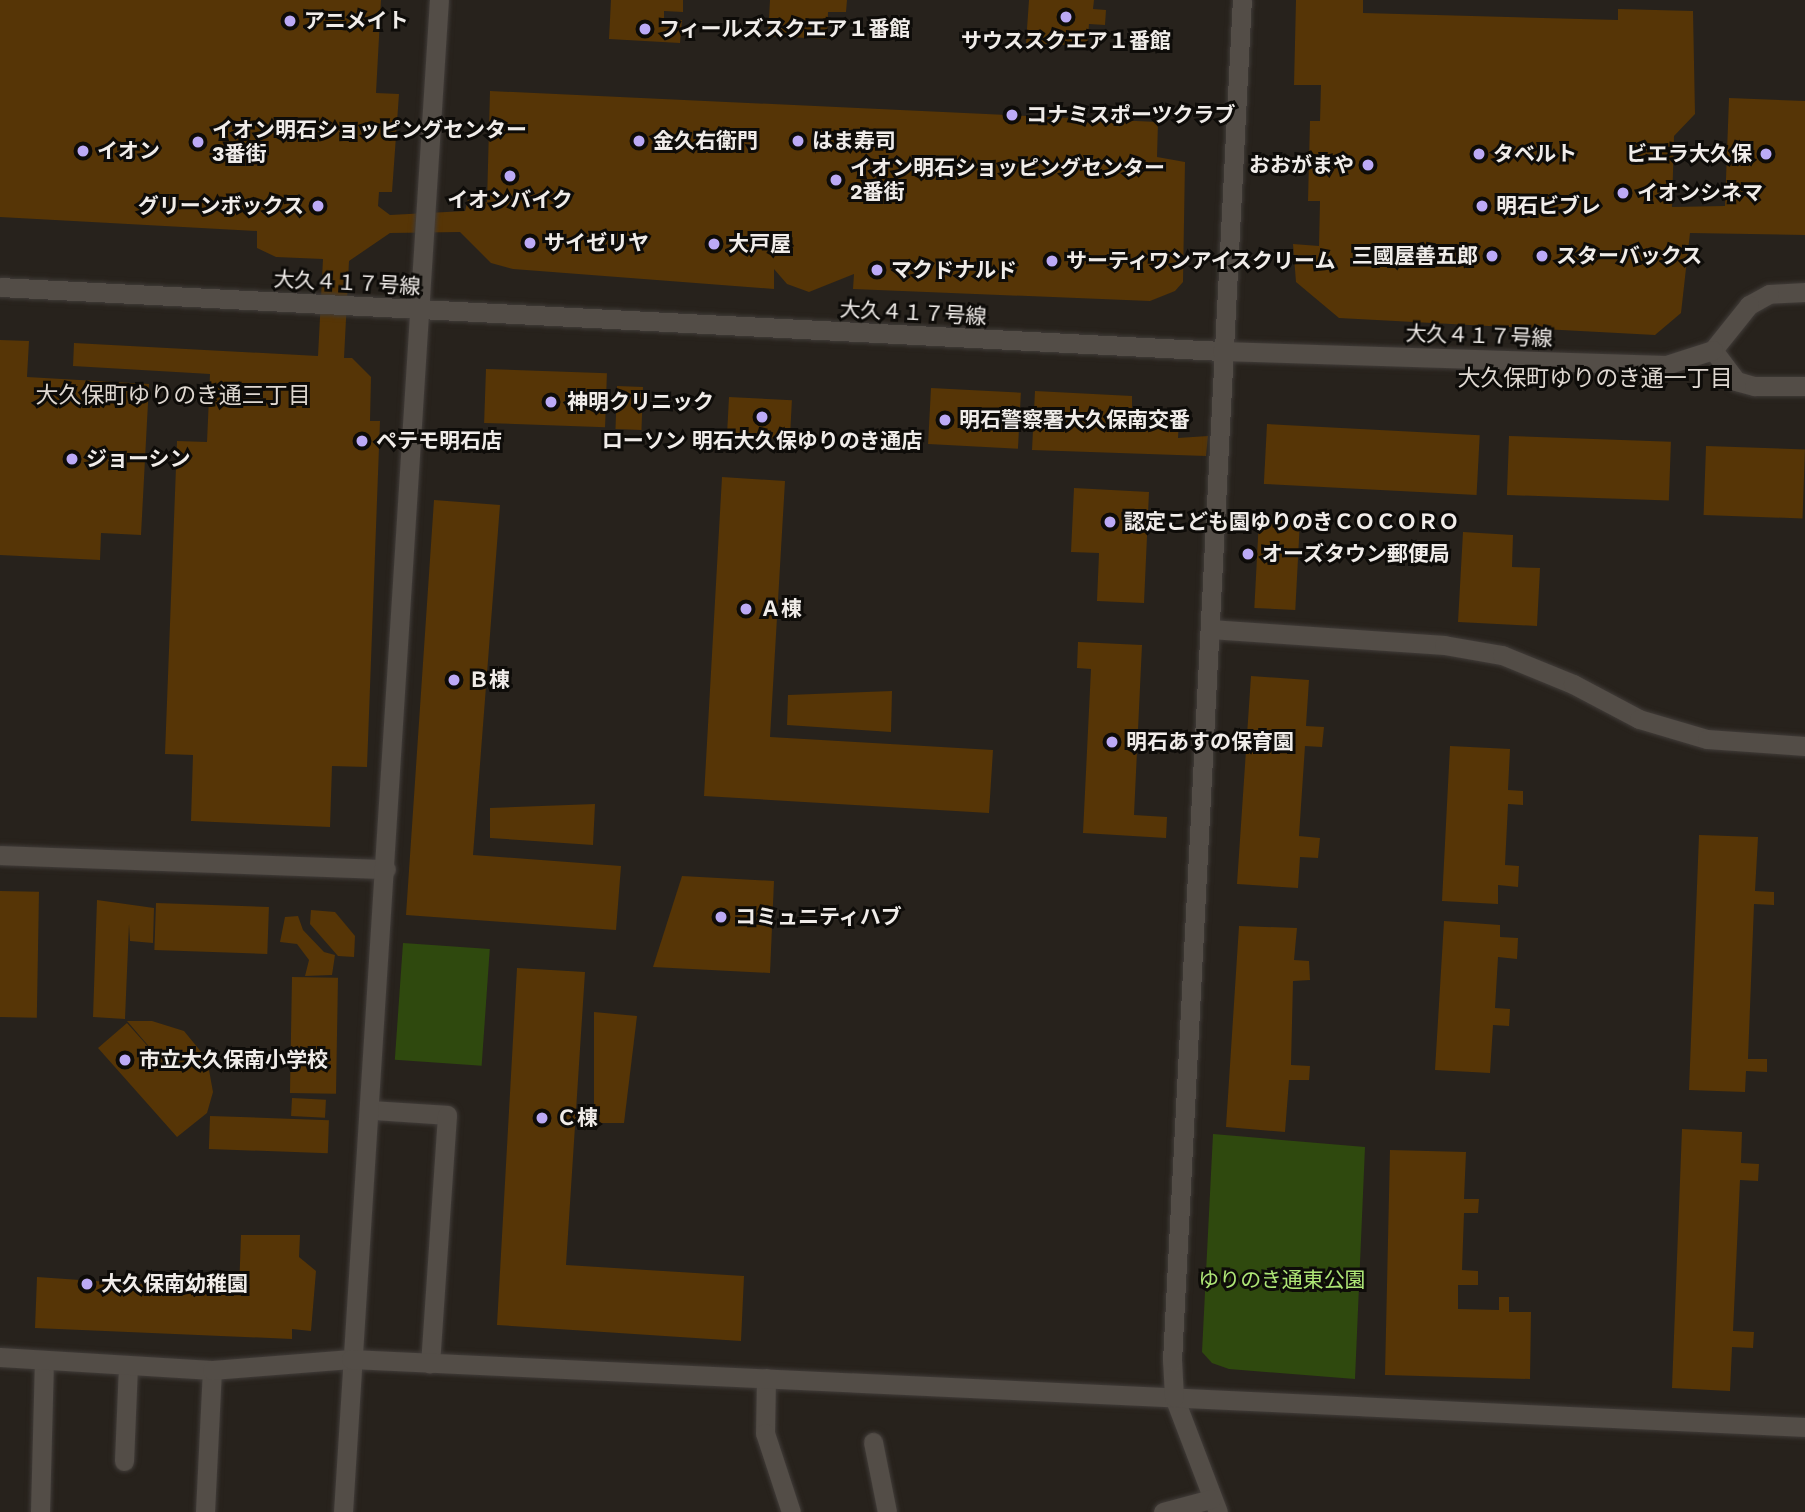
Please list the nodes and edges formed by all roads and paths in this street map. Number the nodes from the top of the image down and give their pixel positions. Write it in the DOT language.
graph roads {
  1 [pos="439,0"];
  2 [pos="1242,0"];
  3 [pos="0,288"];
  4 [pos="1805,292"];
  5 [pos="421,310"];
  6 [pos="1713,350"];
  7 [pos="1222,351"];
  8 [pos="1805,386"];
  9 [pos="1210,629"];
  10 [pos="1805,746"];
  11 [pos="0,855"];
  12 [pos="386,869"];
  13 [pos="372,1110"];
  14 [pos="0,1357"];
  15 [pos="351,1359"];
  16 [pos="44,1360"];
  17 [pos="430,1363"];
  18 [pos="128,1365"];
  19 [pos="212,1370"];
  20 [pos="766,1378"];
  21 [pos="1174,1397"];
  22 [pos="1805,1427"];
  23 [pos="873,1442"];
  24 [pos="124,1461"];
  25 [pos="1214,1506"];
  26 [pos="40,1512"];
  27 [pos="205,1512"];
  28 [pos="343,1512"];
  29 [pos="791,1512"];
  30 [pos="887,1512"];
  31 [pos="1163,1512"];
  1 -- 5 [label="street"];
  2 -- 7 [label="street"];
  3 -- 5 [label="street, 大久４１７号線"];
  4 -- 6 [label="street"];
  5 -- 7 [label="street, 大久４１７号線"];
  5 -- 12 [label="street"];
  6 -- 7 [label="street, 大久４１７号線"];
  6 -- 8 [label="street"];
  7 -- 9 [label="street"];
  9 -- 10 [label="street"];
  9 -- 21 [label="street"];
  11 -- 12 [label="street"];
  12 -- 13 [label="street"];
  13 -- 15 [label="street"];
  13 -- 17 [label="street"];
  14 -- 16 [label="street"];
  15 -- 17 [label="street"];
  15 -- 19 [label="street"];
  15 -- 28 [label="street"];
  16 -- 18 [label="street"];
  16 -- 26 [label="street"];
  17 -- 20 [label="street"];
  18 -- 19 [label="street"];
  18 -- 24 [label="street"];
  19 -- 27 [label="street"];
  20 -- 21 [label="street"];
  20 -- 29 [label="street"];
  21 -- 22 [label="street"];
  21 -- 25 [label="street"];
  23 -- 30 [label="street"];
  25 -- 31 [label="street"];
}
